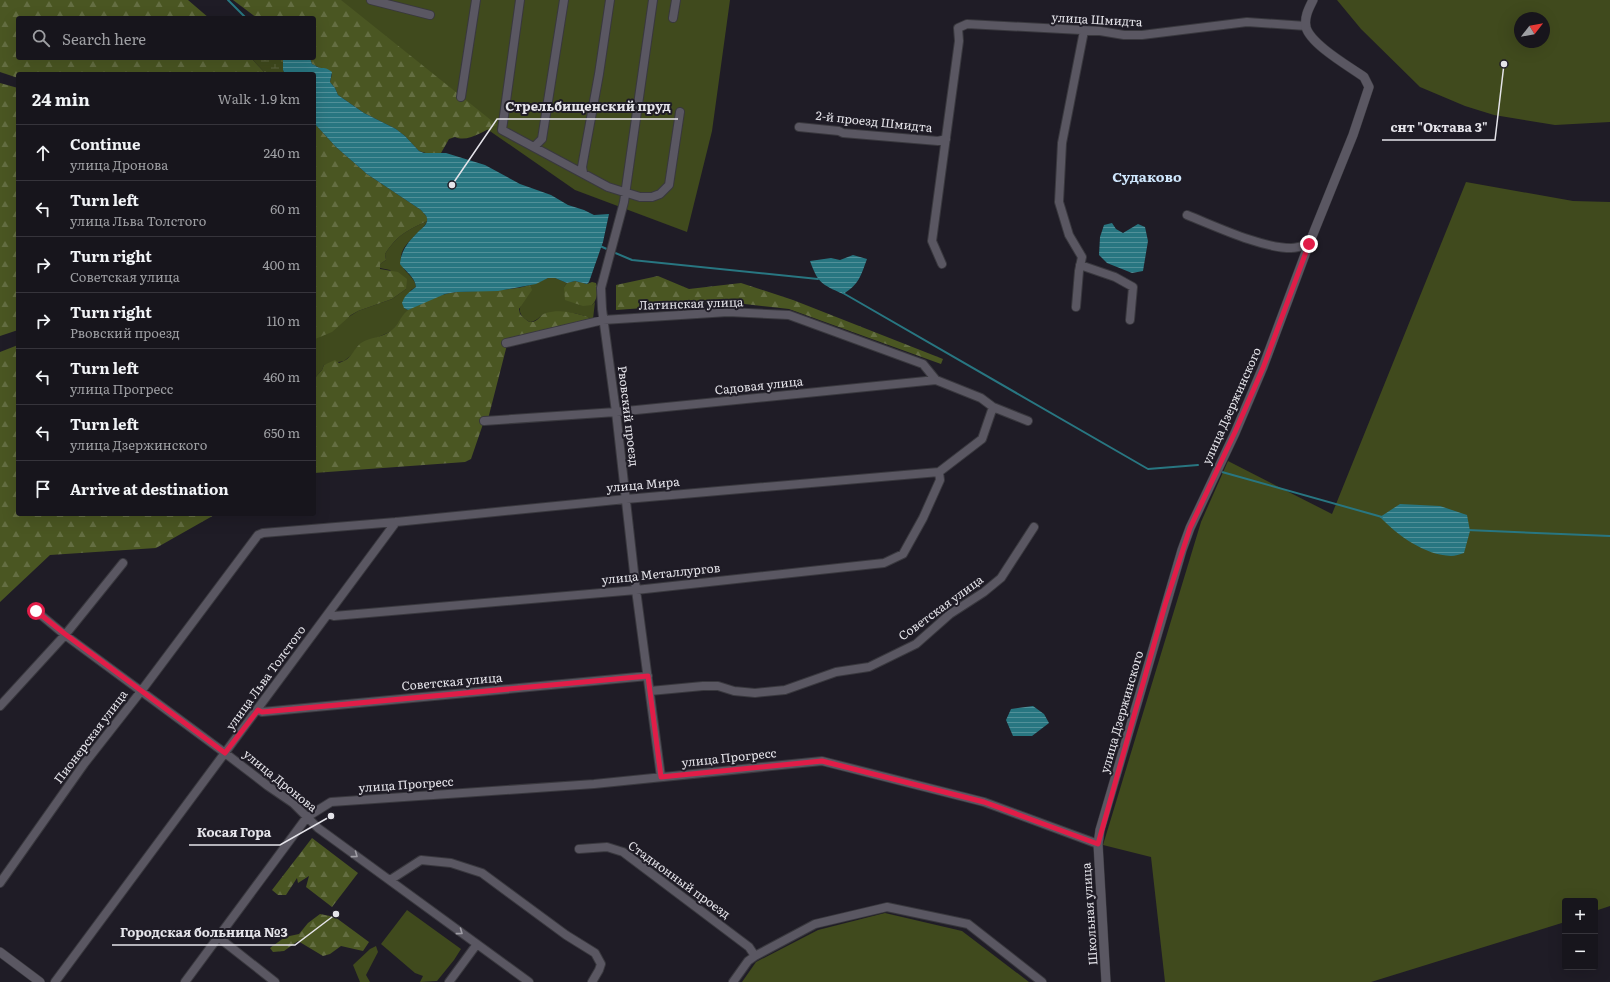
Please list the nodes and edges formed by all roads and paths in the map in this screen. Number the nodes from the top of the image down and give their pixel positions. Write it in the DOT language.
graph roads {
  1 [pos="371,0"];
  2 [pos="476,0"];
  3 [pos="520,0"];
  4 [pos="564,0"];
  5 [pos="610,0"];
  6 [pos="653,0"];
  7 [pos="676,0"];
  8 [pos="1311,3"];
  9 [pos="430,15"];
  10 [pos="673,18"];
  11 [pos="1306,26"];
  12 [pos="1084,31"];
  13 [pos="461,97"];
  14 [pos="680,112"];
  15 [pos="799,127"];
  16 [pos="946,139"];
  17 [pos="534,147"];
  18 [pos="583,173"];
  19 [pos="625,192"];
  20 [pos="1187,215"];
  21 [pos="1309,244"];
  22 [pos="942,264"];
  23 [pos="1080,265"];
  24 [pos="1076,307"];
  25 [pos="603,320"];
  26 [pos="1130,320"];
  27 [pos="506,343"];
  28 [pos="936,380"];
  29 [pos="993,407"];
  30 [pos="616,412"];
  31 [pos="484,421"];
  32 [pos="1028,421"];
  33 [pos="939,472"];
  34 [pos="626,499"];
  35 [pos="396,522"];
  36 [pos="1034,527"];
  37 [pos="263,533"];
  38 [pos="123,563"];
  39 [pos="636,590"];
  40 [pos="36,611"];
  41 [pos="328,614"];
  42 [pos="65,634"];
  43 [pos="648,676"];
  44 [pos="142,690"];
  45 [pos="650,691"];
  46 [pos="0,706"];
  47 [pos="258,710"];
  48 [pos="225,753"];
  49 [pos="661,777"];
  50 [pos="306,816"];
  51 [pos="1098,844"];
  52 [pos="579,849"];
  53 [pos="390,880"];
  54 [pos="0,883"];
  55 [pos="218,937"];
  56 [pos="477,944"];
  57 [pos="0,952"];
  58 [pos="756,956"];
  59 [pos="40,982"];
  60 [pos="55,982"];
  61 [pos="185,982"];
  62 [pos="275,982"];
  63 [pos="449,982"];
  64 [pos="528,982"];
  65 [pos="592,982"];
  66 [pos="733,982"];
  67 [pos="1042,982"];
  68 [pos="1106,982"];
  1 -- 9 [label="street"];
  2 -- 13 [label="street"];
  3 -- 17 [label="street"];
  4 -- 17 [label="street"];
  5 -- 18 [label="street"];
  6 -- 19 [label="street, Рвовский проезд"];
  7 -- 10 [label="street"];
  8 -- 11 [label="street"];
  11 -- 12 [label="street, улица Шмидта"];
  11 -- 21 [label="street, улица Дзержинского"];
  12 -- 16 [label="street, улица Шмидта"];
  12 -- 23 [label="street"];
  14 -- 19 [label="street"];
  15 -- 16 [label="street, 2-й проезд Шмидта"];
  16 -- 22 [label="street"];
  17 -- 18 [label="street"];
  18 -- 19 [label="street"];
  19 -- 25 [label="street, Рвовский проезд"];
  20 -- 21 [label="street"];
  21 -- 51 [label="street, улица Дзержинского"];
  23 -- 24 [label="street"];
  23 -- 26 [label="street"];
  25 -- 27 [label="street, Латинская улица"];
  25 -- 28 [label="street, Латинская улица"];
  25 -- 30 [label="street, Рвовский проезд"];
  28 -- 29 [label="street, Садовая улица"];
  28 -- 30 [label="street, Садовая улица"];
  29 -- 32 [label="street, Садовая улица"];
  29 -- 33 [label="street"];
  30 -- 31 [label="street, Садовая улица"];
  30 -- 34 [label="street, Рвовский проезд"];
  33 -- 34 [label="street, улица Мира"];
  33 -- 39 [label="street, улица Металлургов"];
  34 -- 35 [label="street, улица Мира"];
  34 -- 39 [label="street, Рвовский проезд"];
  35 -- 37 [label="street, улица Мира"];
  35 -- 41 [label="street, улица Льва Толстого"];
  36 -- 45 [label="street, Советская улица"];
  37 -- 44 [label="street, Пионерская улица"];
  38 -- 42 [label="street"];
  39 -- 41 [label="street, улица Металлургов"];
  39 -- 43 [label="street, Рвовский проезд"];
  40 -- 42 [label="street, улица Дронова"];
  41 -- 47 [label="street, улица Льва Толстого"];
  42 -- 44 [label="street, улица Дронова"];
  42 -- 46 [label="street"];
  43 -- 45 [label="street, Рвовский проезд"];
  43 -- 47 [label="street, Советская улица"];
  44 -- 48 [label="street, улица Дронова"];
  44 -- 54 [label="street, Пионерская улица"];
  45 -- 49 [label="street, Рвовский проезд"];
  47 -- 48 [label="street, улица Льва Толстого"];
  48 -- 50 [label="street, улица Дронова"];
  48 -- 60 [label="street, улица Льва Толстого"];
  49 -- 50 [label="street, улица Прогресс"];
  49 -- 51 [label="street, улица Прогресс"];
  50 -- 53 [label="street, улица Дронова, one-way"];
  50 -- 55 [label="street"];
  51 -- 68 [label="street, Школьная улица"];
  52 -- 58 [label="street, Стадионный проезд"];
  53 -- 56 [label="street, улица Дронова, one-way"];
  53 -- 65 [label="street"];
  55 -- 61 [label="street"];
  55 -- 62 [label="street"];
  56 -- 63 [label="street"];
  56 -- 64 [label="street, улица Дронова"];
  57 -- 59 [label="street"];
  58 -- 66 [label="street"];
  58 -- 67 [label="street"];
}
